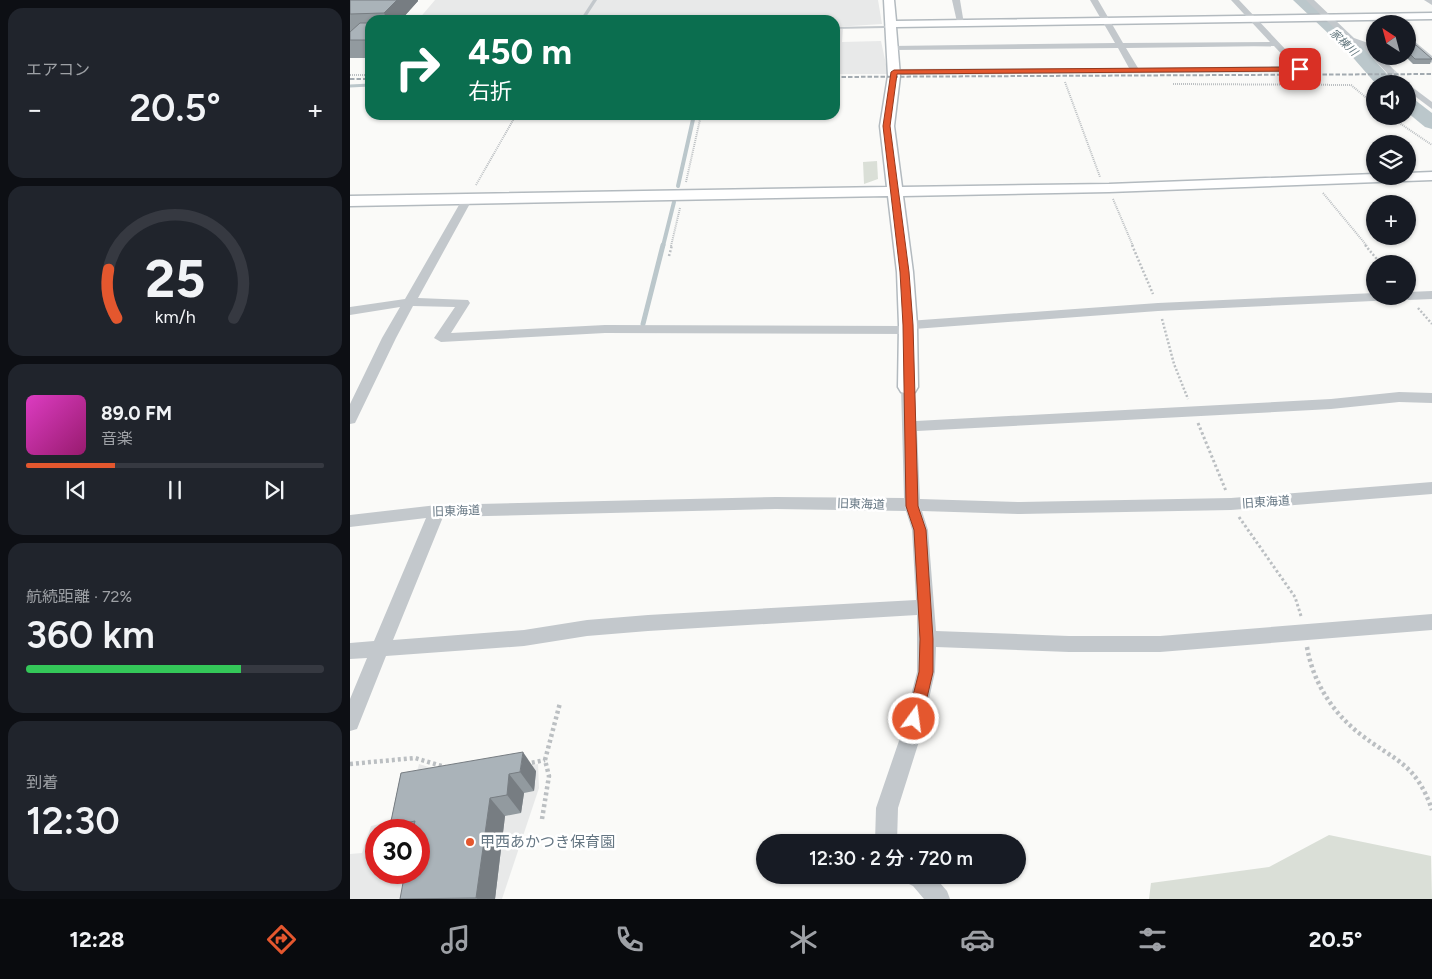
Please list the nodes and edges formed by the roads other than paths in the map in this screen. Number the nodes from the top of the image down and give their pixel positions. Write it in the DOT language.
graph roads {
  1 [pos="595,0"];
  2 [pos="889,0"];
  3 [pos="956,0"];
  4 [pos="1094,0"];
  5 [pos="1235,0"];
  6 [pos="1310,0"];
  7 [pos="1428,0"];
  8 [pos="1432,2"];
  9 [pos="585,15"];
  10 [pos="1432,16"];
  11 [pos="1416,17"];
  12 [pos="1252,18"];
  13 [pos="1327,18"];
  14 [pos="1366,19"];
  15 [pos="1106,21"];
  16 [pos="961,22"];
  17 [pos="892,24"];
  18 [pos="840,28"];
  19 [pos="1277,44"];
  20 [pos="1121,45"];
  21 [pos="1416,45"];
  22 [pos="1366,46"];
  23 [pos="892,48"];
  24 [pos="1432,60"];
  25 [pos="1384,65"];
  26 [pos="1135,70"];
  27 [pos="894,72"];
  28 [pos="1391,72"];
  29 [pos="1416,93"];
  30 [pos="1432,106"];
  31 [pos="1432,176"];
  32 [pos="896,192"];
  33 [pos="468,198"];
  34 [pos="350,201"];
  35 [pos="1432,295"];
  36 [pos="1416,296"];
  37 [pos="1366,297"];
  38 [pos="410,302"];
  39 [pos="350,311"];
  40 [pos="908,328"];
  41 [pos="908,386"];
  42 [pos="1432,398"];
  43 [pos="350,419"];
  44 [pos="909,426"];
  45 [pos="1432,488"];
  46 [pos="912,506"];
  47 [pos="437,511"];
  48 [pos="350,521"];
  49 [pos="924,607"];
  50 [pos="1432,622"];
  51 [pos="926,639"];
  52 [pos="380,650"];
  53 [pos="350,651"];
  54 [pos="350,722"];
  55 [pos="886,834"];
  56 [pos="926,884"];
  57 [pos="939,899"];
  1 -- 9 [label="lane"];
  2 -- 17 [label="street"];
  3 -- 16 [label="street"];
  4 -- 15 [label="street"];
  5 -- 12 [label="street"];
  6 -- 13 [label="street"];
  7 -- 8 [label="street"];
  10 -- 11 [label="street"];
  12 -- 13 [label="street"];
  12 -- 15 [label="street"];
  12 -- 19 [label="street"];
  13 -- 14 [label="street"];
  13 -- 22 [label="street"];
  15 -- 16 [label="street"];
  15 -- 20 [label="street"];
  16 -- 17 [label="street"];
  17 -- 18 [label="lane"];
  17 -- 23 [label="street"];
  19 -- 20 [label="street"];
  19 -- 26 [label="street"];
  20 -- 23 [label="street"];
  20 -- 26 [label="street"];
  21 -- 24 [label="street"];
  23 -- 27 [label="street"];
  25 -- 28 [label="street"];
  26 -- 27 [label="street"];
  27 -- 32 [label="street"];
  29 -- 30 [label="street"];
  31 -- 32 [label="street"];
  32 -- 33 [label="street"];
  32 -- 40 [label="street"];
  33 -- 34 [label="street"];
  33 -- 38 [label="street"];
  35 -- 36 [label="street"];
  37 -- 40 [label="street"];
  38 -- 39 [label="street"];
  38 -- 40 [label="street"];
  38 -- 43 [label="street"];
  40 -- 41 [label="street"];
  41 -- 44 [label="street"];
  42 -- 44 [label="street"];
  44 -- 46 [label="street"];
  45 -- 46 [label="street, 旧東海道"];
  46 -- 47 [label="street, 旧東海道"];
  46 -- 49 [label="street"];
  47 -- 48 [label="street, 旧東海道"];
  47 -- 52 [label="street"];
  49 -- 51 [label="street"];
  49 -- 52 [label="street"];
  50 -- 51 [label="street"];
  51 -- 55 [label="street"];
  52 -- 53 [label="street"];
  52 -- 54 [label="street"];
  56 -- 57 [label="street"];
}
